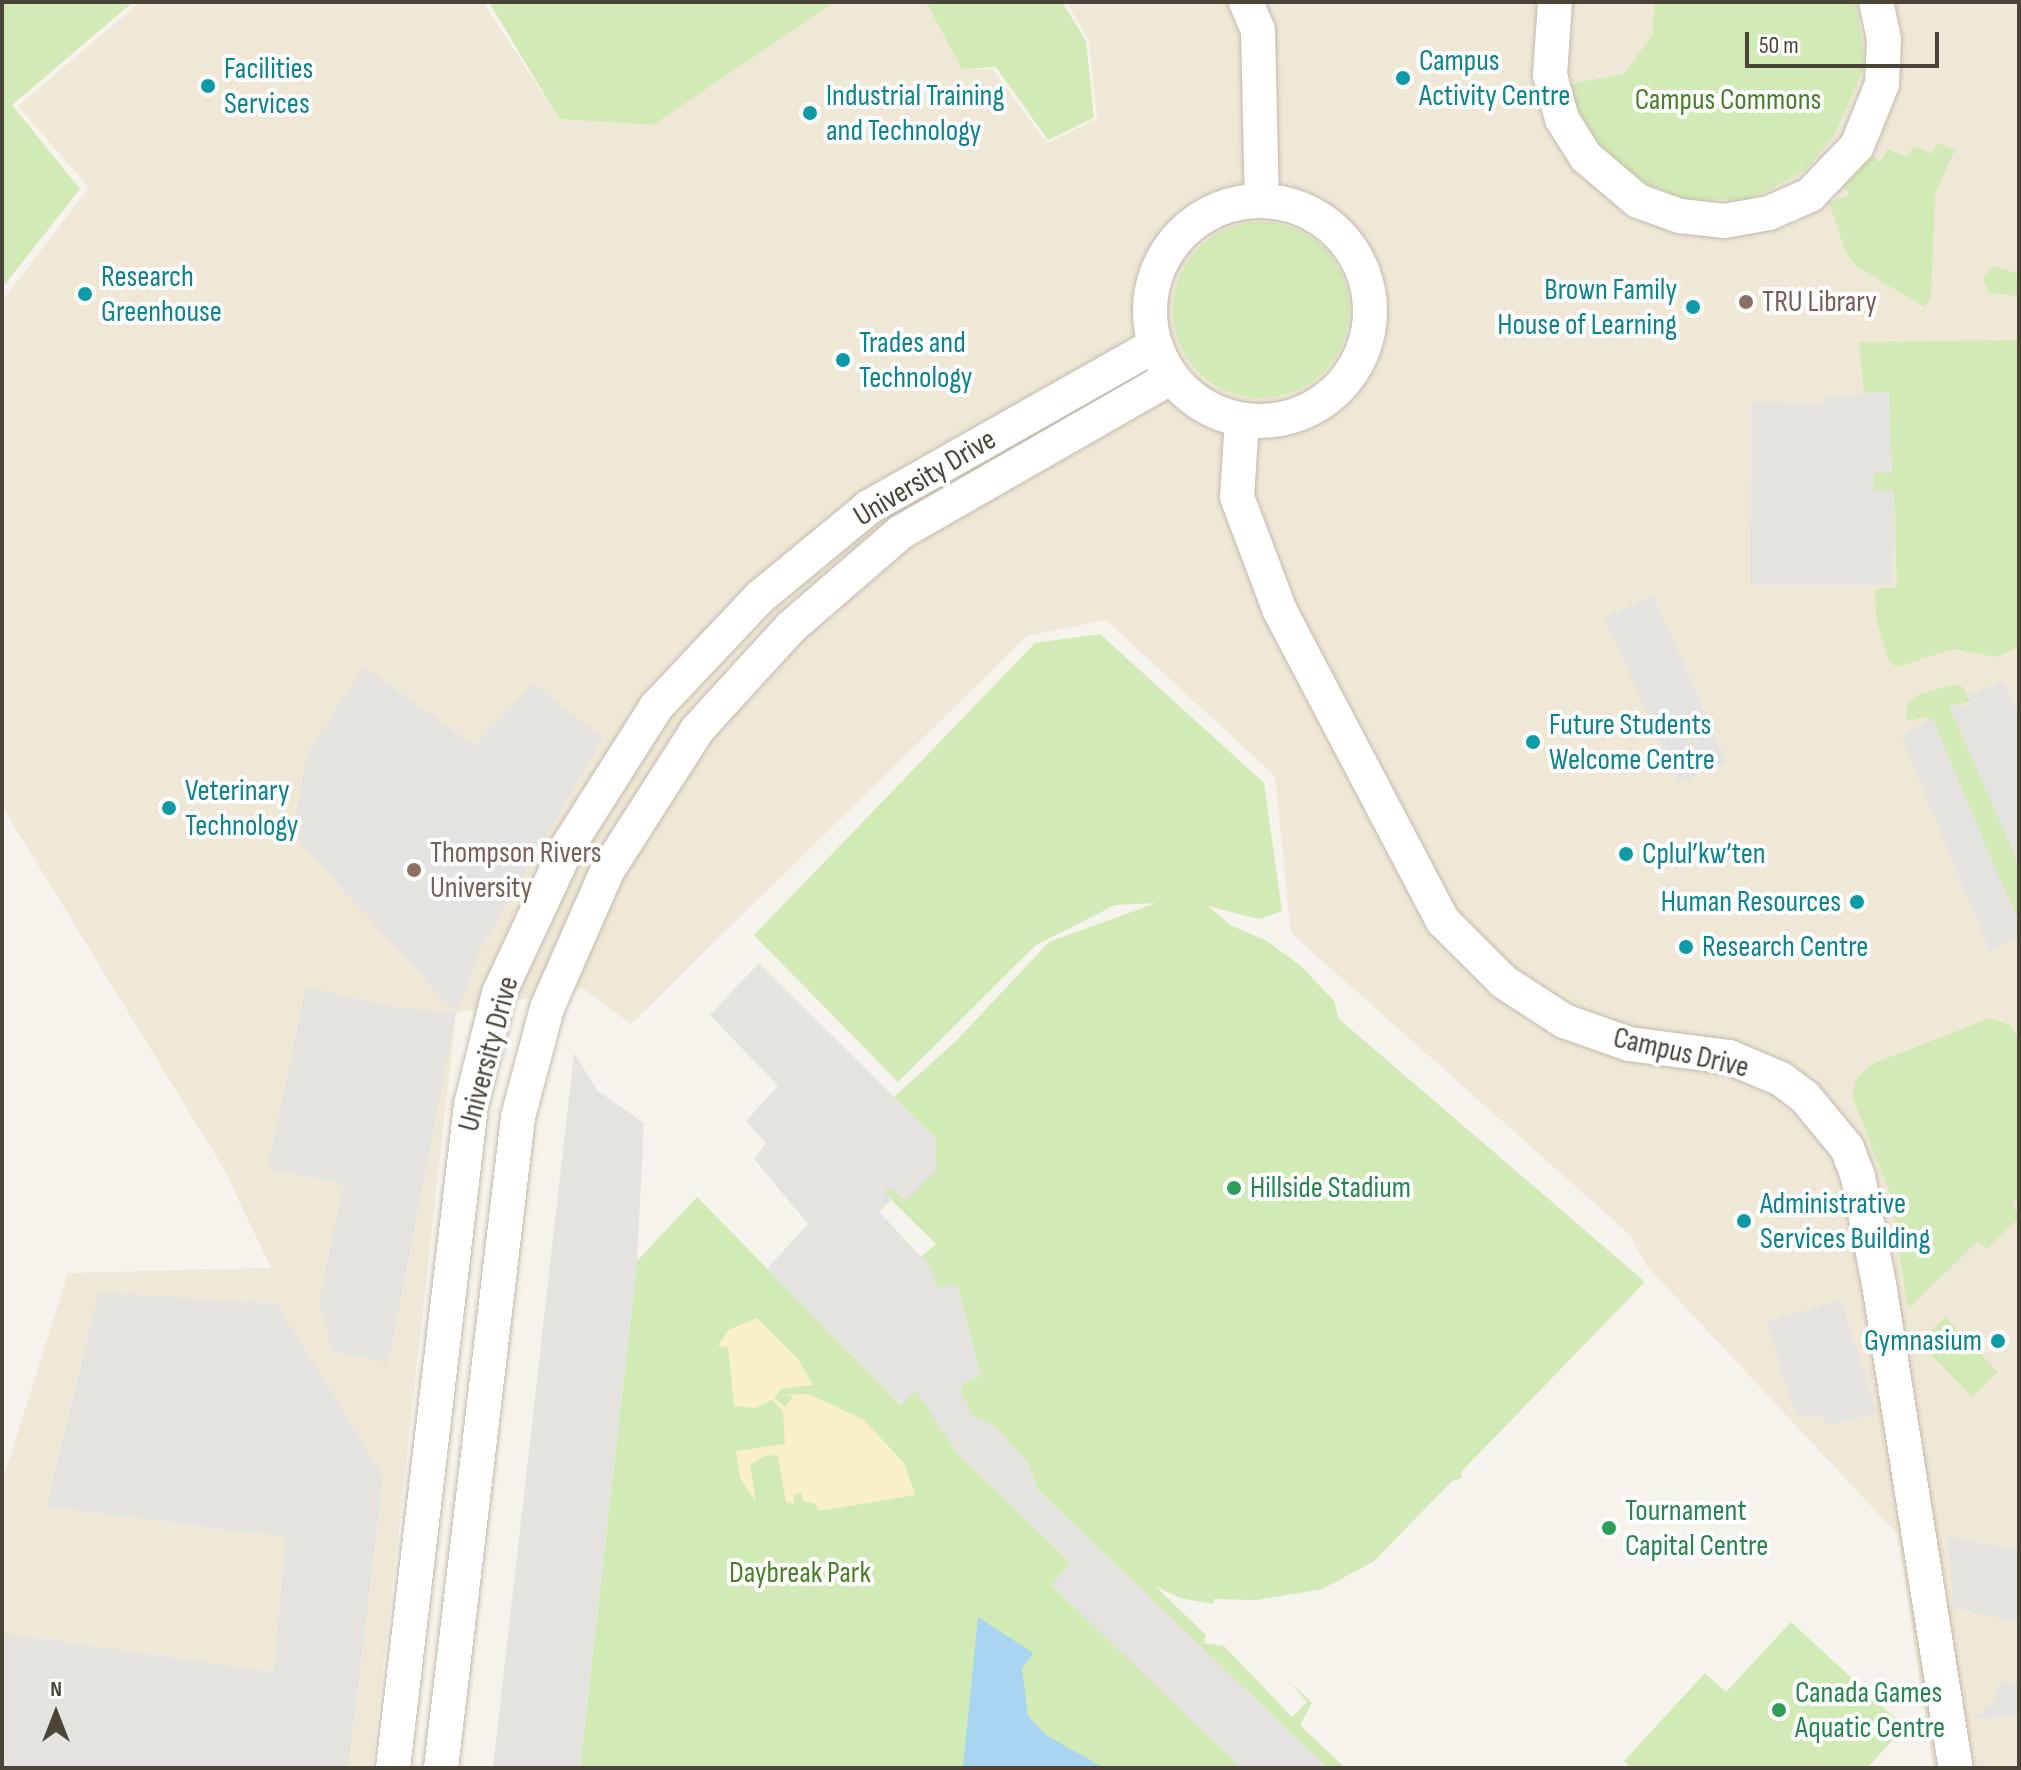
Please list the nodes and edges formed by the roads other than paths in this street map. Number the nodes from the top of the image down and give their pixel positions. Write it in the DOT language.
graph roads {
  1 [pos="1246,2"];
  2 [pos="1555,2"];
  3 [pos="1876,2"];
  4 [pos="1262,201"];
  5 [pos="1155,345"];
  6 [pos="1172,377"];
  7 [pos="1242,420"];
  8 [pos="393,1768"];
  9 [pos="441,1768"];
  10 [pos="1956,1768"];
  1 -- 4 [label="street"];
  2 -- 3 [label="street"];
  4 -- 5 [label="street"];
  4 -- 7 [label="street"];
  5 -- 6 [label="street"];
  5 -- 8 [label="street, University Drive"];
  6 -- 7 [label="street"];
  6 -- 9 [label="street, University Drive"];
  7 -- 10 [label="street, Campus Drive"];
}
